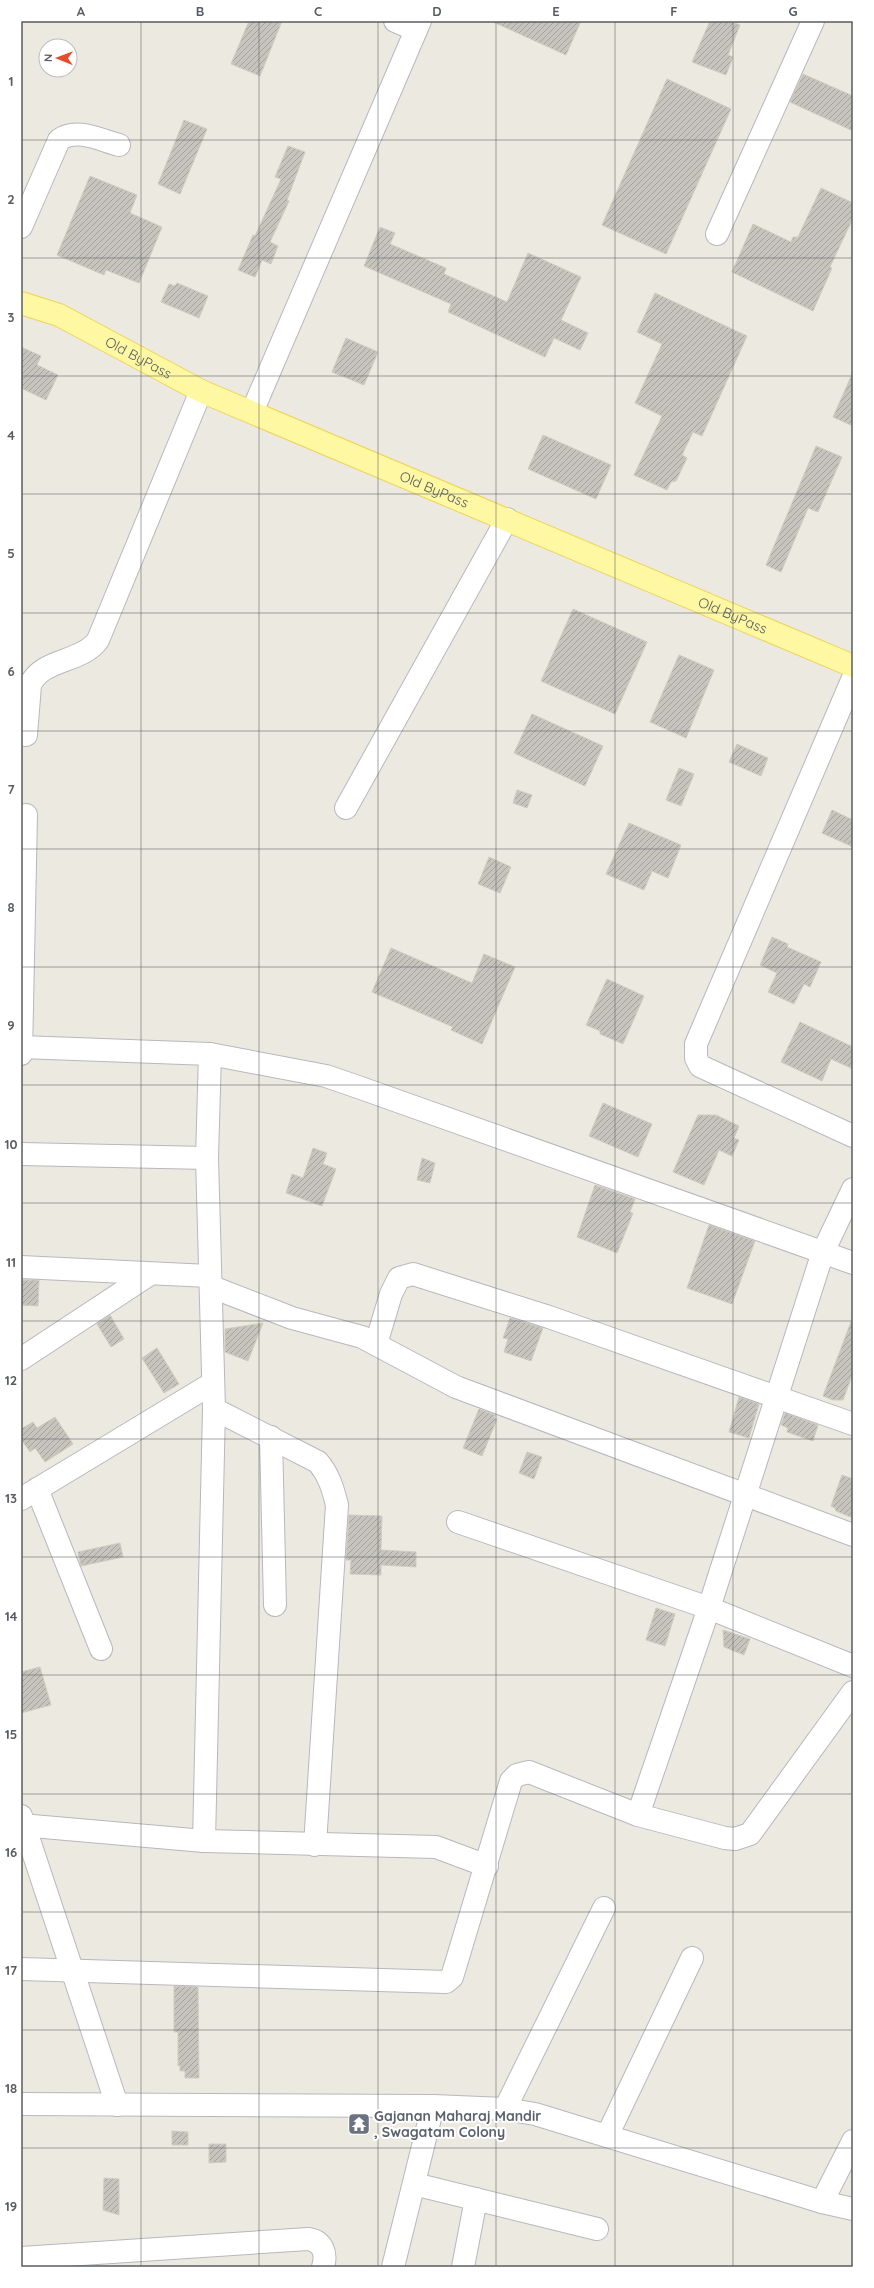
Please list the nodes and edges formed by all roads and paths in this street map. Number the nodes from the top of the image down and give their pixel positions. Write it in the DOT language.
graph roads {
  1 [pos="395,21"];
  2 [pos="813,21"];
  3 [pos="418,25"];
  4 [pos="119,145"];
  5 [pos="21,227"];
  6 [pos="717,234"];
  7 [pos="21,303"];
  8 [pos="201,391"];
  9 [pos="252,412"];
  10 [pos="507,519"];
  11 [pos="853,666"];
  12 [pos="853,678"];
  13 [pos="26,735"];
  14 [pos="346,808"];
  15 [pos="21,816"];
  16 [pos="21,1047"];
  17 [pos="21,1054"];
  18 [pos="210,1054"];
  19 [pos="853,1136"];
  20 [pos="21,1154"];
  21 [pos="207,1158"];
  22 [pos="853,1189"];
  23 [pos="823,1252"];
  24 [pos="853,1263"];
  25 [pos="21,1267"];
  26 [pos="150,1274"];
  27 [pos="211,1282"];
  28 [pos="376,1344"];
  29 [pos="21,1359"];
  30 [pos="213,1384"];
  31 [pos="775,1397"];
  32 [pos="214,1409"];
  33 [pos="853,1424"];
  34 [pos="270,1437"];
  35 [pos="29,1494"];
  36 [pos="744,1496"];
  37 [pos="458,1522"];
  38 [pos="853,1536"];
  39 [pos="275,1605"];
  40 [pos="710,1608"];
  41 [pos="101,1649"];
  42 [pos="853,1666"];
  43 [pos="853,1692"];
  44 [pos="638,1815"];
  45 [pos="22,1822"];
  46 [pos="204,1841"];
  47 [pos="315,1845"];
  48 [pos="487,1866"];
  49 [pos="604,1908"];
  50 [pos="692,1958"];
  51 [pos="21,1969"];
  52 [pos="72,1969"];
  53 [pos="21,2104"];
  54 [pos="117,2105"];
  55 [pos="433,2106"];
  56 [pos="505,2109"];
  57 [pos="608,2134"];
  58 [pos="853,2141"];
  59 [pos="414,2184"];
  60 [pos="476,2199"];
  61 [pos="822,2202"];
  62 [pos="853,2209"];
  63 [pos="597,2229"];
  64 [pos="21,2258"];
  65 [pos="323,2267"];
  66 [pos="393,2267"];
  67 [pos="463,2267"];
  1 -- 3 [label="street"];
  2 -- 6 [label="street"];
  3 -- 9 [label="street"];
  4 -- 5 [label="street"];
  7 -- 8 [label="main road, Old ByPass"];
  8 -- 9 [label="main road, Old ByPass"];
  8 -- 13 [label="street"];
  9 -- 10 [label="main road, Old ByPass"];
  10 -- 11 [label="main road, Old ByPass"];
  10 -- 14 [label="street"];
  12 -- 19 [label="street"];
  15 -- 16 [label="street"];
  16 -- 17 [label="street"];
  16 -- 18 [label="street"];
  18 -- 21 [label="street"];
  18 -- 23 [label="street"];
  20 -- 21 [label="street"];
  21 -- 27 [label="street"];
  22 -- 23 [label="street"];
  23 -- 24 [label="street"];
  23 -- 31 [label="street"];
  25 -- 26 [label="street"];
  26 -- 27 [label="street"];
  26 -- 29 [label="street"];
  27 -- 28 [label="street"];
  27 -- 30 [label="street"];
  28 -- 31 [label="street"];
  28 -- 36 [label="street"];
  30 -- 32 [label="street"];
  30 -- 35 [label="street"];
  31 -- 33 [label="street"];
  31 -- 36 [label="street"];
  32 -- 34 [label="street"];
  32 -- 46 [label="street"];
  34 -- 39 [label="street"];
  34 -- 47 [label="street"];
  35 -- 41 [label="street"];
  36 -- 38 [label="street"];
  36 -- 40 [label="street"];
  37 -- 40 [label="street"];
  40 -- 42 [label="street"];
  40 -- 44 [label="street"];
  43 -- 44 [label="street"];
  44 -- 48 [label="street"];
  45 -- 46 [label="street"];
  45 -- 52 [label="street"];
  46 -- 47 [label="street"];
  47 -- 48 [label="street"];
  48 -- 52 [label="street"];
  49 -- 56 [label="street"];
  50 -- 57 [label="street"];
  51 -- 52 [label="street"];
  52 -- 54 [label="street"];
  53 -- 54 [label="street"];
  54 -- 55 [label="street"];
  55 -- 56 [label="street"];
  55 -- 59 [label="street"];
  56 -- 57 [label="street"];
  57 -- 61 [label="street"];
  58 -- 61 [label="street"];
  59 -- 60 [label="street"];
  59 -- 66 [label="street"];
  60 -- 63 [label="street"];
  60 -- 67 [label="street"];
  61 -- 62 [label="street"];
  64 -- 65 [label="street"];
}
